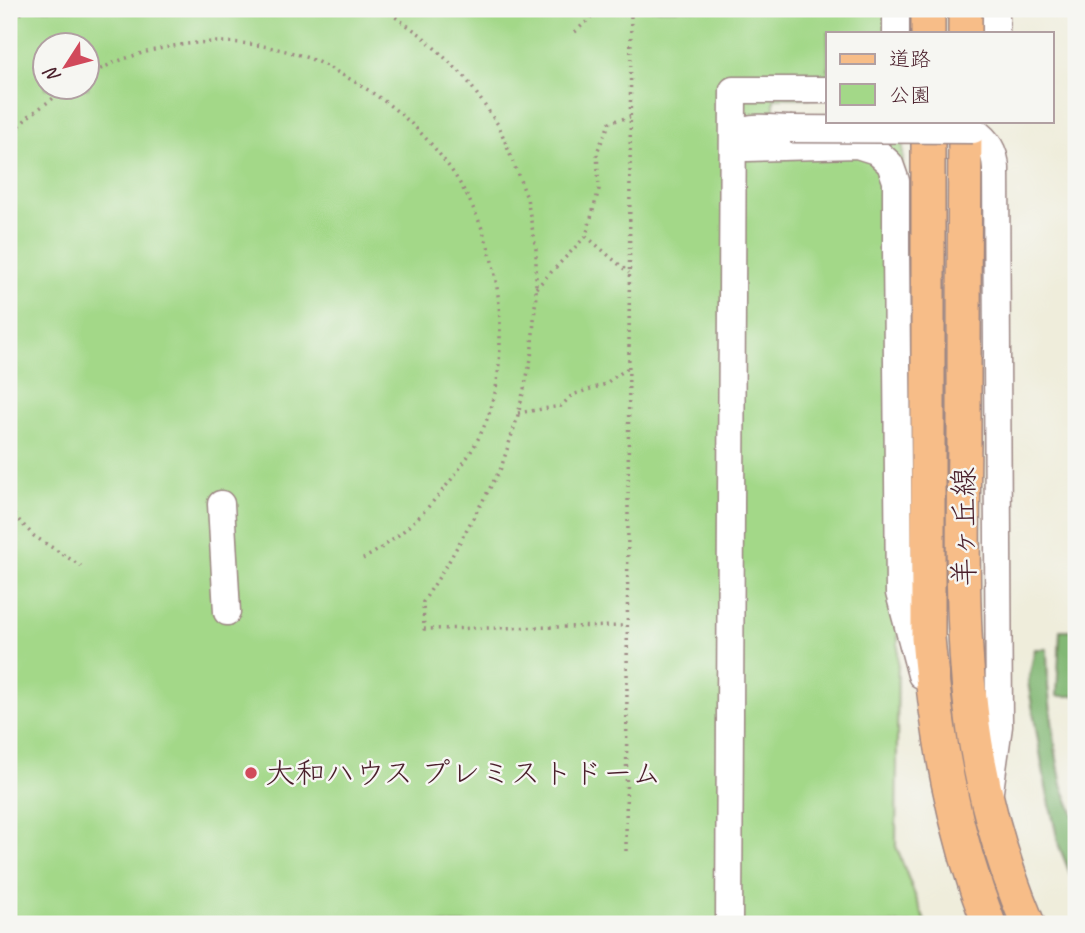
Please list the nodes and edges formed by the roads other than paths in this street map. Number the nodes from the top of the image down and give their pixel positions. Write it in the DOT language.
graph roads {
  1 [pos="896,9"];
  2 [pos="928,9"];
  3 [pos="965,9"];
  4 [pos="996,9"];
  5 [pos="896,32"];
  6 [pos="928,32"];
  7 [pos="965,32"];
  8 [pos="996,32"];
  9 [pos="826,90"];
  10 [pos="826,109"];
  11 [pos="790,118"];
  12 [pos="826,120"];
  13 [pos="880,122"];
  14 [pos="928,122"];
  15 [pos="969,126"];
  16 [pos="743,144"];
  17 [pos="221,504"];
  18 [pos="227,612"];
  19 [pos="945,765"];
  20 [pos="729,924"];
  21 [pos="742,924"];
  22 [pos="989,924"];
  23 [pos="1028,924"];
  1 -- 5 [label="lane"];
  2 -- 6 [label="main road"];
  3 -- 7 [label="main road"];
  4 -- 8 [label="lane"];
  9 -- 16 [label="lane"];
  10 -- 11 [label="lane"];
  11 -- 12 [label="lane, bridge"];
  11 -- 16 [label="lane"];
  13 -- 15 [label="lane, bridge"];
  14 -- 19 [label="main road, 羊ヶ丘線"];
  15 -- 23 [label="main road, 羊ヶ丘線"];
  16 -- 19 [label="lane"];
  16 -- 20 [label="lane"];
  16 -- 21 [label="lane"];
  17 -- 18 [label="lane"];
  19 -- 22 [label="main road, 羊ヶ丘線"];
}
